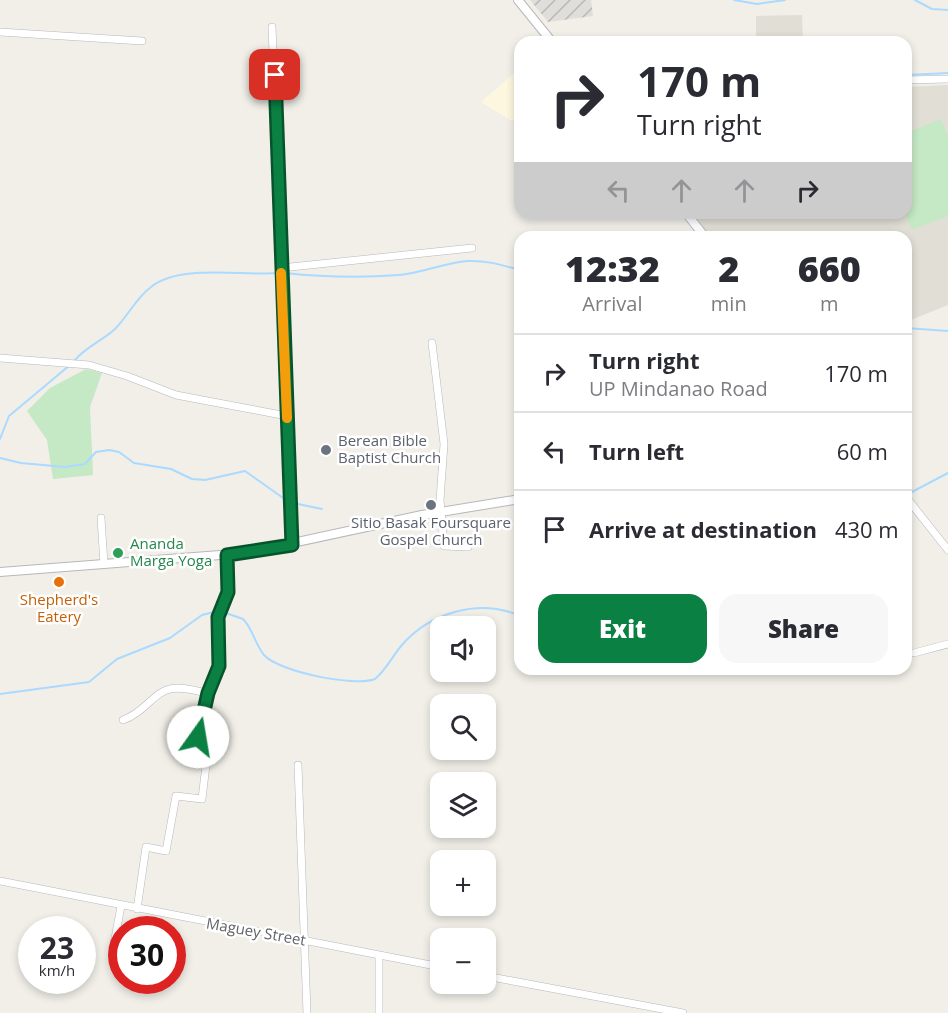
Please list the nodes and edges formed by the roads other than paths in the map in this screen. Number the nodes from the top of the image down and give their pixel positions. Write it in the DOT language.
graph roads {
  1 [pos="518,0"];
  2 [pos="272,27"];
  3 [pos="0,32"];
  4 [pos="547,36"];
  5 [pos="142,41"];
  6 [pos="948,79"];
  7 [pos="912,80"];
  8 [pos="691,219"];
  9 [pos="700,231"];
  10 [pos="472,248"];
  11 [pos="281,268"];
  12 [pos="432,344"];
  13 [pos="0,358"];
  14 [pos="287,416"];
  15 [pos="514,500"];
  16 [pos="912,505"];
  17 [pos="441,512"];
  18 [pos="101,518"];
  19 [pos="292,545"];
  20 [pos="468,548"];
  21 [pos="948,550"];
  22 [pos="227,555"];
  23 [pos="104,564"];
  24 [pos="0,572"];
  25 [pos="948,644"];
  26 [pos="914,653"];
  27 [pos="208,693"];
  28 [pos="123,720"];
  29 [pos="298,765"];
  30 [pos="0,881"];
  31 [pos="122,906"];
  32 [pos="137,909"];
  33 [pos="120,916"];
  34 [pos="304,941"];
  35 [pos="379,955"];
  36 [pos="430,965"];
  37 [pos="496,978"];
  38 [pos="307,1013"];
  39 [pos="379,1013"];
  40 [pos="683,1013"];
  1 -- 4 [label="street"];
  2 -- 11 [label="street"];
  3 -- 5 [label="street"];
  6 -- 7 [label="street"];
  8 -- 9 [label="street"];
  10 -- 11 [label="street"];
  11 -- 14 [label="street"];
  12 -- 17 [label="street"];
  13 -- 14 [label="street"];
  14 -- 19 [label="street"];
  15 -- 17 [label="street"];
  16 -- 21 [label="street"];
  17 -- 19 [label="street"];
  17 -- 20 [label="street"];
  18 -- 23 [label="street"];
  19 -- 22 [label="street"];
  22 -- 23 [label="street"];
  22 -- 27 [label="street"];
  23 -- 24 [label="street"];
  25 -- 26 [label="street"];
  27 -- 28 [label="street"];
  27 -- 32 [label="street"];
  29 -- 34 [label="street"];
  30 -- 31 [label="street, Maguey Street"];
  31 -- 32 [label="street, Maguey Street"];
  31 -- 33 [label="street"];
  32 -- 34 [label="street, Maguey Street"];
  34 -- 35 [label="street, Maguey Street"];
  34 -- 38 [label="street"];
  35 -- 36 [label="street, Maguey Street"];
  35 -- 39 [label="street"];
  37 -- 40 [label="street"];
}
